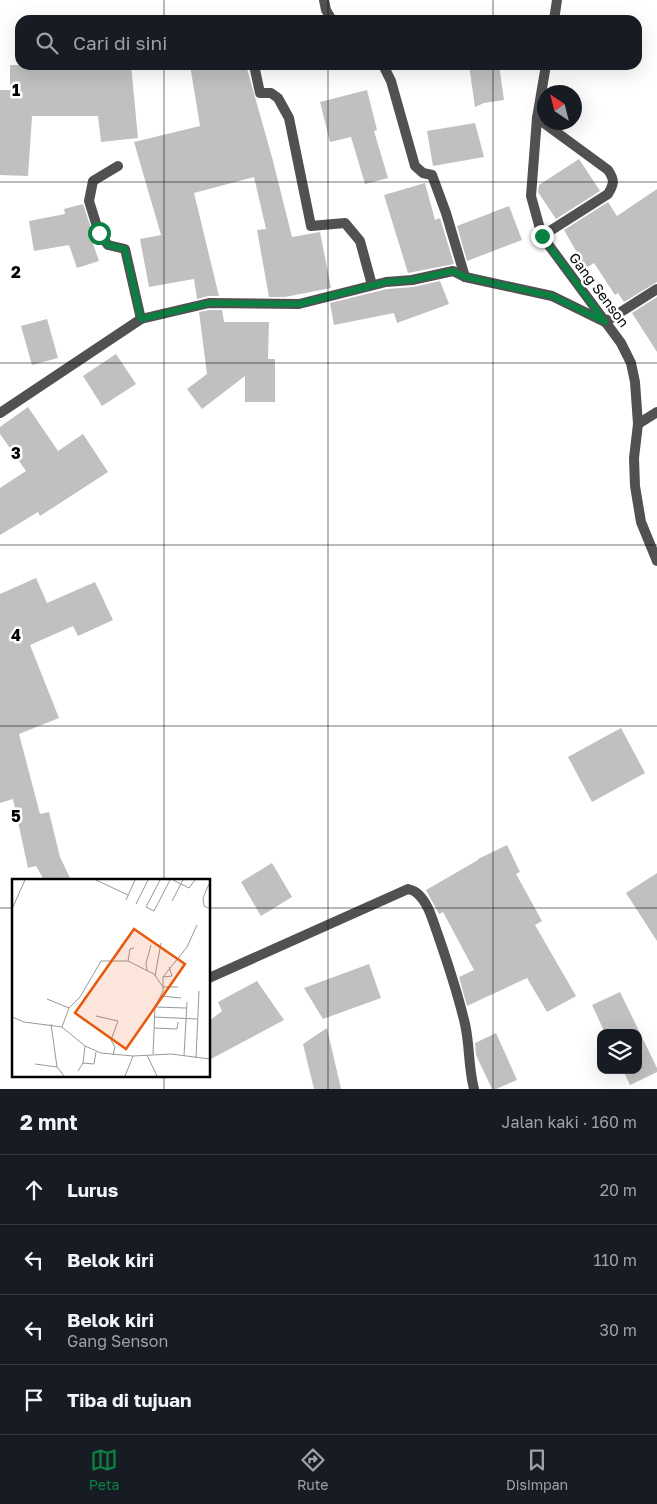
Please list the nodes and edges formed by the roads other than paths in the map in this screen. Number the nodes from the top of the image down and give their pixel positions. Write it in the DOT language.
graph roads {
  1 [pos="324,0"];
  2 [pos="557,0"];
  3 [pos="329,15"];
  4 [pos="555,15"];
  5 [pos="255,70"];
  6 [pos="386,70"];
  7 [pos="545,70"];
  8 [pos="543,85"];
  9 [pos="537,118"];
  10 [pos="553,130"];
  11 [pos="118,166"];
  12 [pos="542,236"];
  13 [pos="465,277"];
  14 [pos="372,285"];
  15 [pos="657,289"];
  16 [pos="141,319"];
  17 [pos="605,322"];
  18 [pos="657,412"];
  19 [pos="0,413"];
  20 [pos="638,424"];
  21 [pos="656,555"];
  22 [pos="210,978"];
  23 [pos="474,1089"];
  1 -- 3 [label="street"];
  2 -- 4 [label="street"];
  5 -- 14 [label="street"];
  6 -- 13 [label="street"];
  7 -- 8 [label="street, Gang Senson"];
  9 -- 12 [label="street, Gang Senson"];
  10 -- 12 [label="street"];
  11 -- 16 [label="street"];
  12 -- 17 [label="street, Gang Senson"];
  13 -- 14 [label="street"];
  13 -- 17 [label="street"];
  14 -- 16 [label="street"];
  15 -- 17 [label="street"];
  16 -- 19 [label="street"];
  17 -- 20 [label="street, Gang Senson"];
  18 -- 20 [label="street"];
  20 -- 21 [label="street, Gang Senson"];
  22 -- 23 [label="street"];
}
